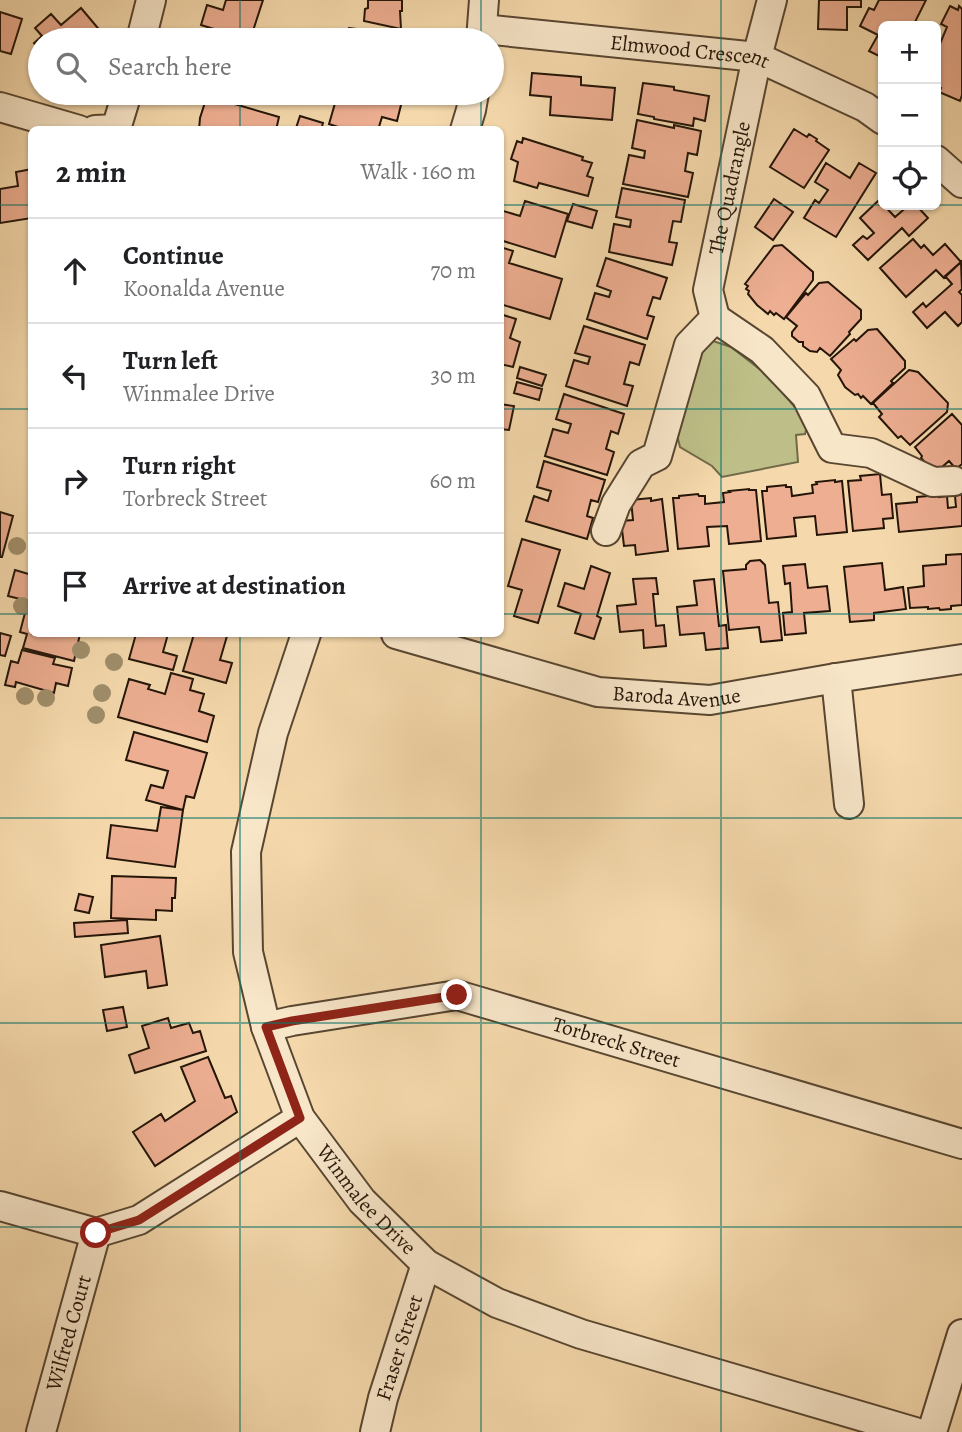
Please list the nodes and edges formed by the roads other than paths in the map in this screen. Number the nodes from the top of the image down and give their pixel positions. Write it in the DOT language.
graph roads {
  1 [pos="151,0"];
  2 [pos="484,0"];
  3 [pos="772,0"];
  4 [pos="144,28"];
  5 [pos="482,28"];
  6 [pos="504,37"];
  7 [pos="757,57"];
  8 [pos="123,105"];
  9 [pos="472,105"];
  10 [pos="0,107"];
  11 [pos="878,116"];
  12 [pos="65,126"];
  13 [pos="117,126"];
  14 [pos="466,126"];
  15 [pos="715,318"];
  16 [pos="954,481"];
  17 [pos="606,531"];
  18 [pos="305,637"];
  19 [pos="406,637"];
  20 [pos="962,659"];
  21 [pos="836,678"];
  22 [pos="849,804"];
  23 [pos="266,1027"];
  24 [pos="300,1118"];
  25 [pos="962,1144"];
  26 [pos="0,1206"];
  27 [pos="96,1233"];
  28 [pos="426,1264"];
  29 [pos="962,1334"];
  30 [pos="41,1432"];
  31 [pos="375,1432"];
  32 [pos="915,1432"];
  33 [pos="932,1432"];
  1 -- 4 [label="street"];
  2 -- 5 [label="street"];
  3 -- 7 [label="street, The Quadrangle"];
  6 -- 7 [label="street, Elmwood Crescent"];
  7 -- 11 [label="street, Elmwood Crescent"];
  7 -- 15 [label="street, The Quadrangle"];
  8 -- 13 [label="street"];
  9 -- 14 [label="street"];
  10 -- 12 [label="street"];
  15 -- 16 [label="street"];
  15 -- 17 [label="street"];
  18 -- 23 [label="street, Winmalee Drive"];
  19 -- 21 [label="street, Baroda Avenue"];
  20 -- 21 [label="street, Baroda Avenue"];
  21 -- 22 [label="street"];
  23 -- 24 [label="street, Winmalee Drive"];
  23 -- 25 [label="street, Torbreck Street"];
  24 -- 27 [label="street"];
  24 -- 28 [label="street, Winmalee Drive"];
  26 -- 27 [label="street"];
  27 -- 30 [label="street, Wilfred Court"];
  28 -- 31 [label="street, Fraser Street"];
  28 -- 32 [label="street, Winmalee Drive"];
  29 -- 33 [label="street"];
}
